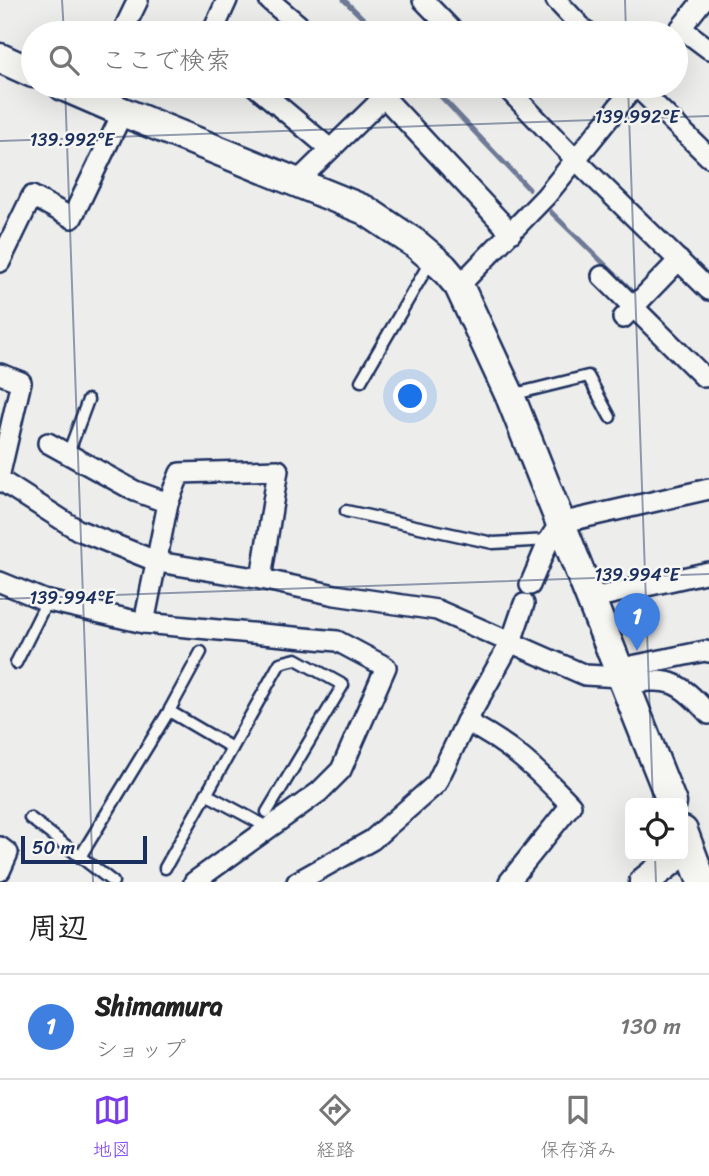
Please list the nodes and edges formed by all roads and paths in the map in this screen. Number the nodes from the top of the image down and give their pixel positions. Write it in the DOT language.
graph roads {
  1 [pos="138,0"];
  2 [pos="227,0"];
  3 [pos="269,0"];
  4 [pos="423,0"];
  5 [pos="556,0"];
  6 [pos="696,3"];
  7 [pos="128,21"];
  8 [pos="217,21"];
  9 [pos="294,21"];
  10 [pos="443,21"];
  11 [pos="576,21"];
  12 [pos="684,21"];
  13 [pos="688,37"];
  14 [pos="709,49"];
  15 [pos="102,98"];
  16 [pos="269,98"];
  17 [pos="372,98"];
  18 [pos="383,98"];
  19 [pos="517,98"];
  20 [pos="625,98"];
  21 [pos="648,98"];
  22 [pos="123,113"];
  23 [pos="330,149"];
  24 [pos="709,157"];
  25 [pos="576,160"];
  26 [pos="297,183"];
  27 [pos="511,233"];
  28 [pos="432,258"];
  29 [pos="679,260"];
  30 [pos="0,262"];
  31 [pos="602,276"];
  32 [pos="459,286"];
  33 [pos="709,290"];
  34 [pos="628,313"];
  35 [pos="0,374"];
  36 [pos="704,377"];
  37 [pos="361,381"];
  38 [pos="510,396"];
  39 [pos="88,400"];
  40 [pos="610,417"];
  41 [pos="48,443"];
  42 [pos="68,454"];
  43 [pos="0,473"];
  44 [pos="0,480"];
  45 [pos="709,489"];
  46 [pos="169,503"];
  47 [pos="346,511"];
  48 [pos="554,531"];
  49 [pos="158,562"];
  50 [pos="709,572"];
  51 [pos="261,579"];
  52 [pos="1,583"];
  53 [pos="530,584"];
  54 [pos="589,599"];
  55 [pos="47,600"];
  56 [pos="524,604"];
  57 [pos="144,623"];
  58 [pos="511,642"];
  59 [pos="201,652"];
  60 [pos="709,652"];
  61 [pos="16,663"];
  62 [pos="620,677"];
  63 [pos="169,711"];
  64 [pos="709,714"];
  65 [pos="466,722"];
  66 [pos="232,748"];
  67 [pos="206,794"];
  68 [pos="670,798"];
  69 [pos="30,818"];
  70 [pos="268,820"];
  71 [pos="688,845"];
  72 [pos="0,847"];
  73 [pos="80,857"];
  74 [pos="669,861"];
  75 [pos="165,868"];
  76 [pos="0,871"];
  77 [pos="113,882"];
  78 [pos="194,882"];
  79 [pos="297,882"];
  80 [pos="509,882"];
  81 [pos="644,882"];
  82 [pos="702,882"];
  1 -- 7 [label="street"];
  2 -- 8 [label="street"];
  3 -- 9 [label="street"];
  4 -- 10 [label="street"];
  5 -- 11 [label="street"];
  6 -- 12 [label="street"];
  13 -- 14 [label="street"];
  15 -- 22 [label="street"];
  16 -- 23 [label="street"];
  17 -- 23 [label="street"];
  18 -- 27 [label="street"];
  19 -- 25 [label="street"];
  20 -- 25 [label="street"];
  21 -- 24 [label="street"];
  22 -- 26 [label="street"];
  22 -- 30 [label="street"];
  23 -- 26 [label="street"];
  25 -- 27 [label="street"];
  25 -- 29 [label="street"];
  26 -- 28 [label="street"];
  27 -- 32 [label="street"];
  28 -- 32 [label="street"];
  28 -- 37 [label="lane"];
  29 -- 33 [label="street"];
  29 -- 34 [label="street"];
  31 -- 34 [label="street"];
  32 -- 38 [label="street"];
  34 -- 36 [label="street"];
  35 -- 43 [label="street"];
  38 -- 40 [label="lane"];
  38 -- 48 [label="street"];
  39 -- 42 [label="lane"];
  41 -- 42 [label="street"];
  42 -- 46 [label="street"];
  44 -- 49 [label="street"];
  45 -- 48 [label="street"];
  46 -- 49 [label="street"];
  46 -- 51 [label="street"];
  47 -- 48 [label="lane"];
  48 -- 53 [label="street"];
  48 -- 54 [label="street"];
  49 -- 51 [label="street"];
  49 -- 57 [label="street"];
  50 -- 54 [label="street"];
  51 -- 58 [label="street"];
  52 -- 55 [label="street"];
  54 -- 62 [label="street"];
  55 -- 57 [label="street"];
  55 -- 61 [label="lane"];
  56 -- 58 [label="street"];
  57 -- 70 [label="street"];
  58 -- 62 [label="street"];
  58 -- 65 [label="street"];
  59 -- 63 [label="lane"];
  60 -- 62 [label="street"];
  62 -- 64 [label="street"];
  62 -- 68 [label="street"];
  63 -- 66 [label="lane"];
  63 -- 73 [label="lane"];
  65 -- 79 [label="street"];
  65 -- 80 [label="street"];
  66 -- 67 [label="lane"];
  66 -- 70 [label="lane"];
  67 -- 70 [label="lane"];
  67 -- 75 [label="lane"];
  69 -- 73 [label="lane"];
  70 -- 78 [label="street"];
  71 -- 82 [label="street"];
  72 -- 76 [label="street"];
  73 -- 77 [label="lane"];
  74 -- 81 [label="street"];
}
